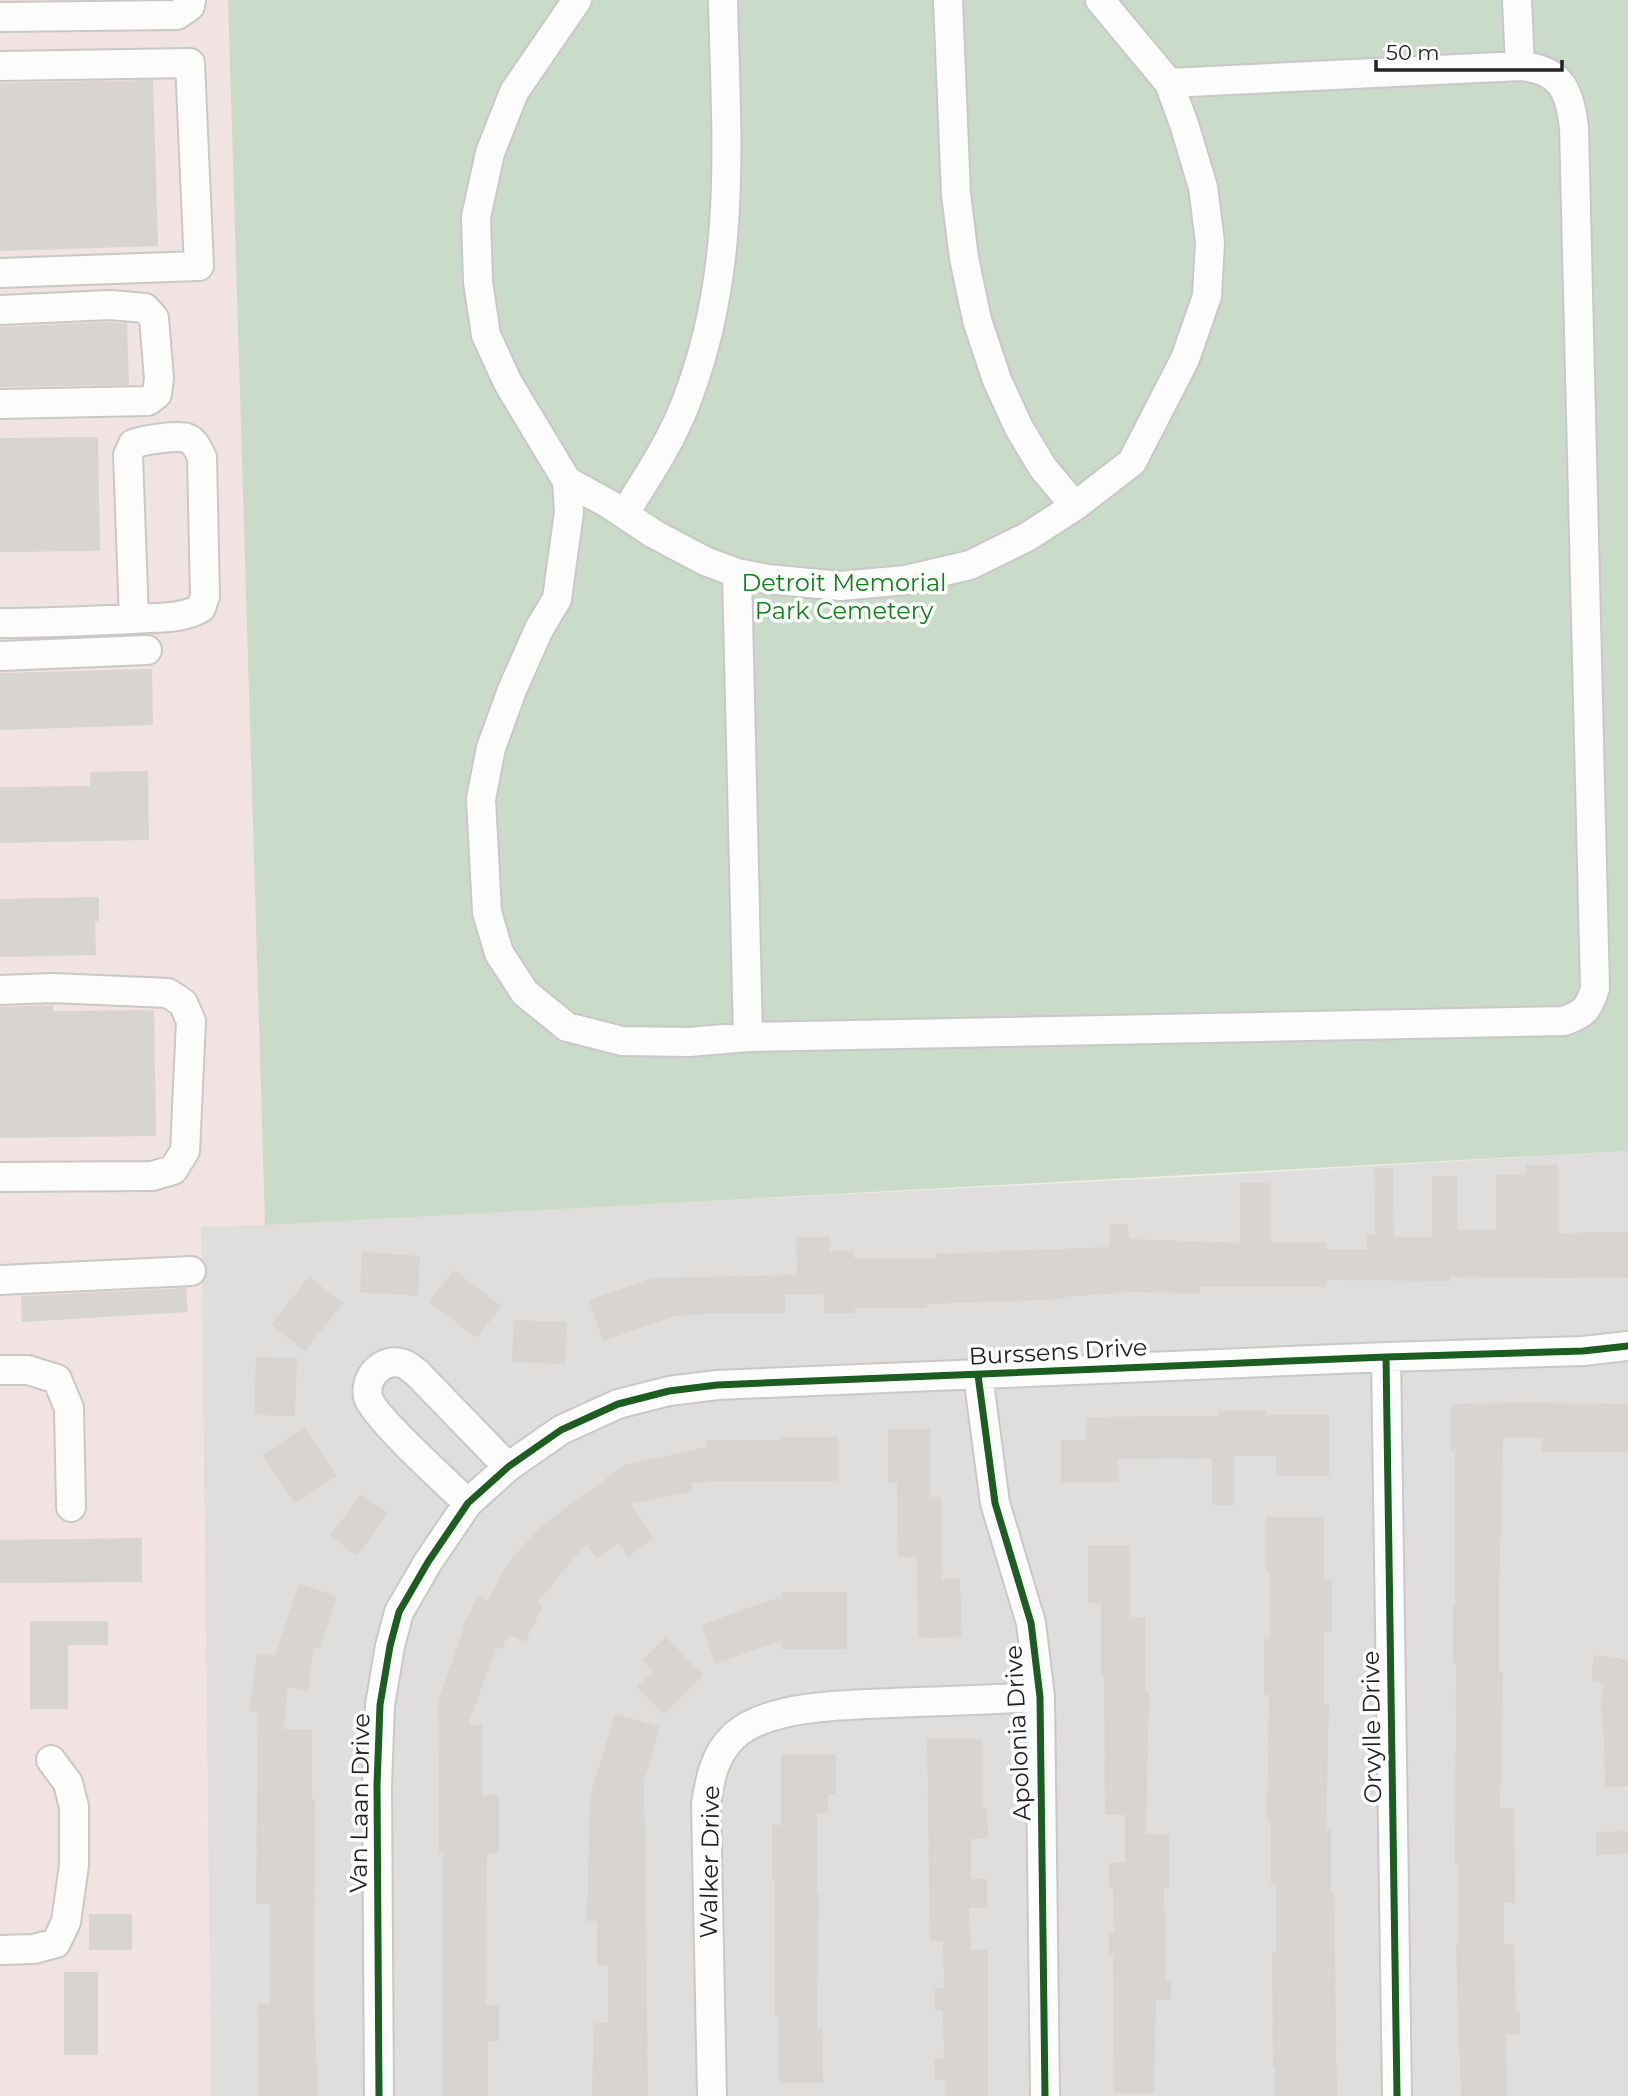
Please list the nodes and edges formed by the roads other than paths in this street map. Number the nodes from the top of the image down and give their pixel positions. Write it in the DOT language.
graph roads {
  1 [pos="191,0"];
  2 [pos="578,0"];
  3 [pos="723,0"];
  4 [pos="948,0"];
  5 [pos="1100,0"];
  6 [pos="1517,0"];
  7 [pos="0,17"];
  8 [pos="0,66"];
  9 [pos="1520,66"];
  10 [pos="1169,83"];
  11 [pos="0,273"];
  12 [pos="0,310"];
  13 [pos="0,404"];
  14 [pos="567,481"];
  15 [pos="1075,506"];
  16 [pos="624,514"];
  17 [pos="737,573"];
  18 [pos="134,619"];
  19 [pos="0,623"];
  20 [pos="147,650"];
  21 [pos="0,656"];
  22 [pos="0,990"];
  23 [pos="748,1037"];
  24 [pos="0,1177"];
  25 [pos="191,1271"];
  26 [pos="0,1280"];
  27 [pos="1628,1346"];
  28 [pos="1386,1357"];
  29 [pos="0,1370"];
  30 [pos="978,1375"];
  31 [pos="508,1467"];
  32 [pos="468,1503"];
  33 [pos="71,1507"];
  34 [pos="1040,1697"];
  35 [pos="51,1760"];
  36 [pos="0,1950"];
  37 [pos="379,2096"];
  38 [pos="712,2096"];
  39 [pos="1045,2096"];
  40 [pos="1397,2096"];
  1 -- 7 [label="street"];
  2 -- 14 [label="street"];
  3 -- 16 [label="street"];
  4 -- 15 [label="street"];
  5 -- 10 [label="street"];
  6 -- 9 [label="street"];
  8 -- 11 [label="street"];
  9 -- 10 [label="street"];
  9 -- 23 [label="street"];
  10 -- 15 [label="street"];
  12 -- 13 [label="street"];
  14 -- 16 [label="street"];
  14 -- 23 [label="street"];
  15 -- 17 [label="street"];
  16 -- 17 [label="street"];
  17 -- 23 [label="street"];
  18 -- 18 [label="street"];
  18 -- 19 [label="street"];
  20 -- 21 [label="street"];
  22 -- 24 [label="street"];
  25 -- 26 [label="street"];
  27 -- 28 [label="street, Burssens Drive"];
  28 -- 30 [label="street, Burssens Drive"];
  28 -- 40 [label="street, Orvylle Drive"];
  29 -- 33 [label="street"];
  30 -- 31 [label="street, Burssens Drive"];
  30 -- 34 [label="street, Apolonia Drive"];
  31 -- 32 [label="street, Van Laan Drive"];
  31 -- 32 [label="street"];
  32 -- 37 [label="street, Van Laan Drive"];
  34 -- 38 [label="street, Walker Drive"];
  34 -- 39 [label="street, Apolonia Drive"];
  35 -- 36 [label="street"];
}
